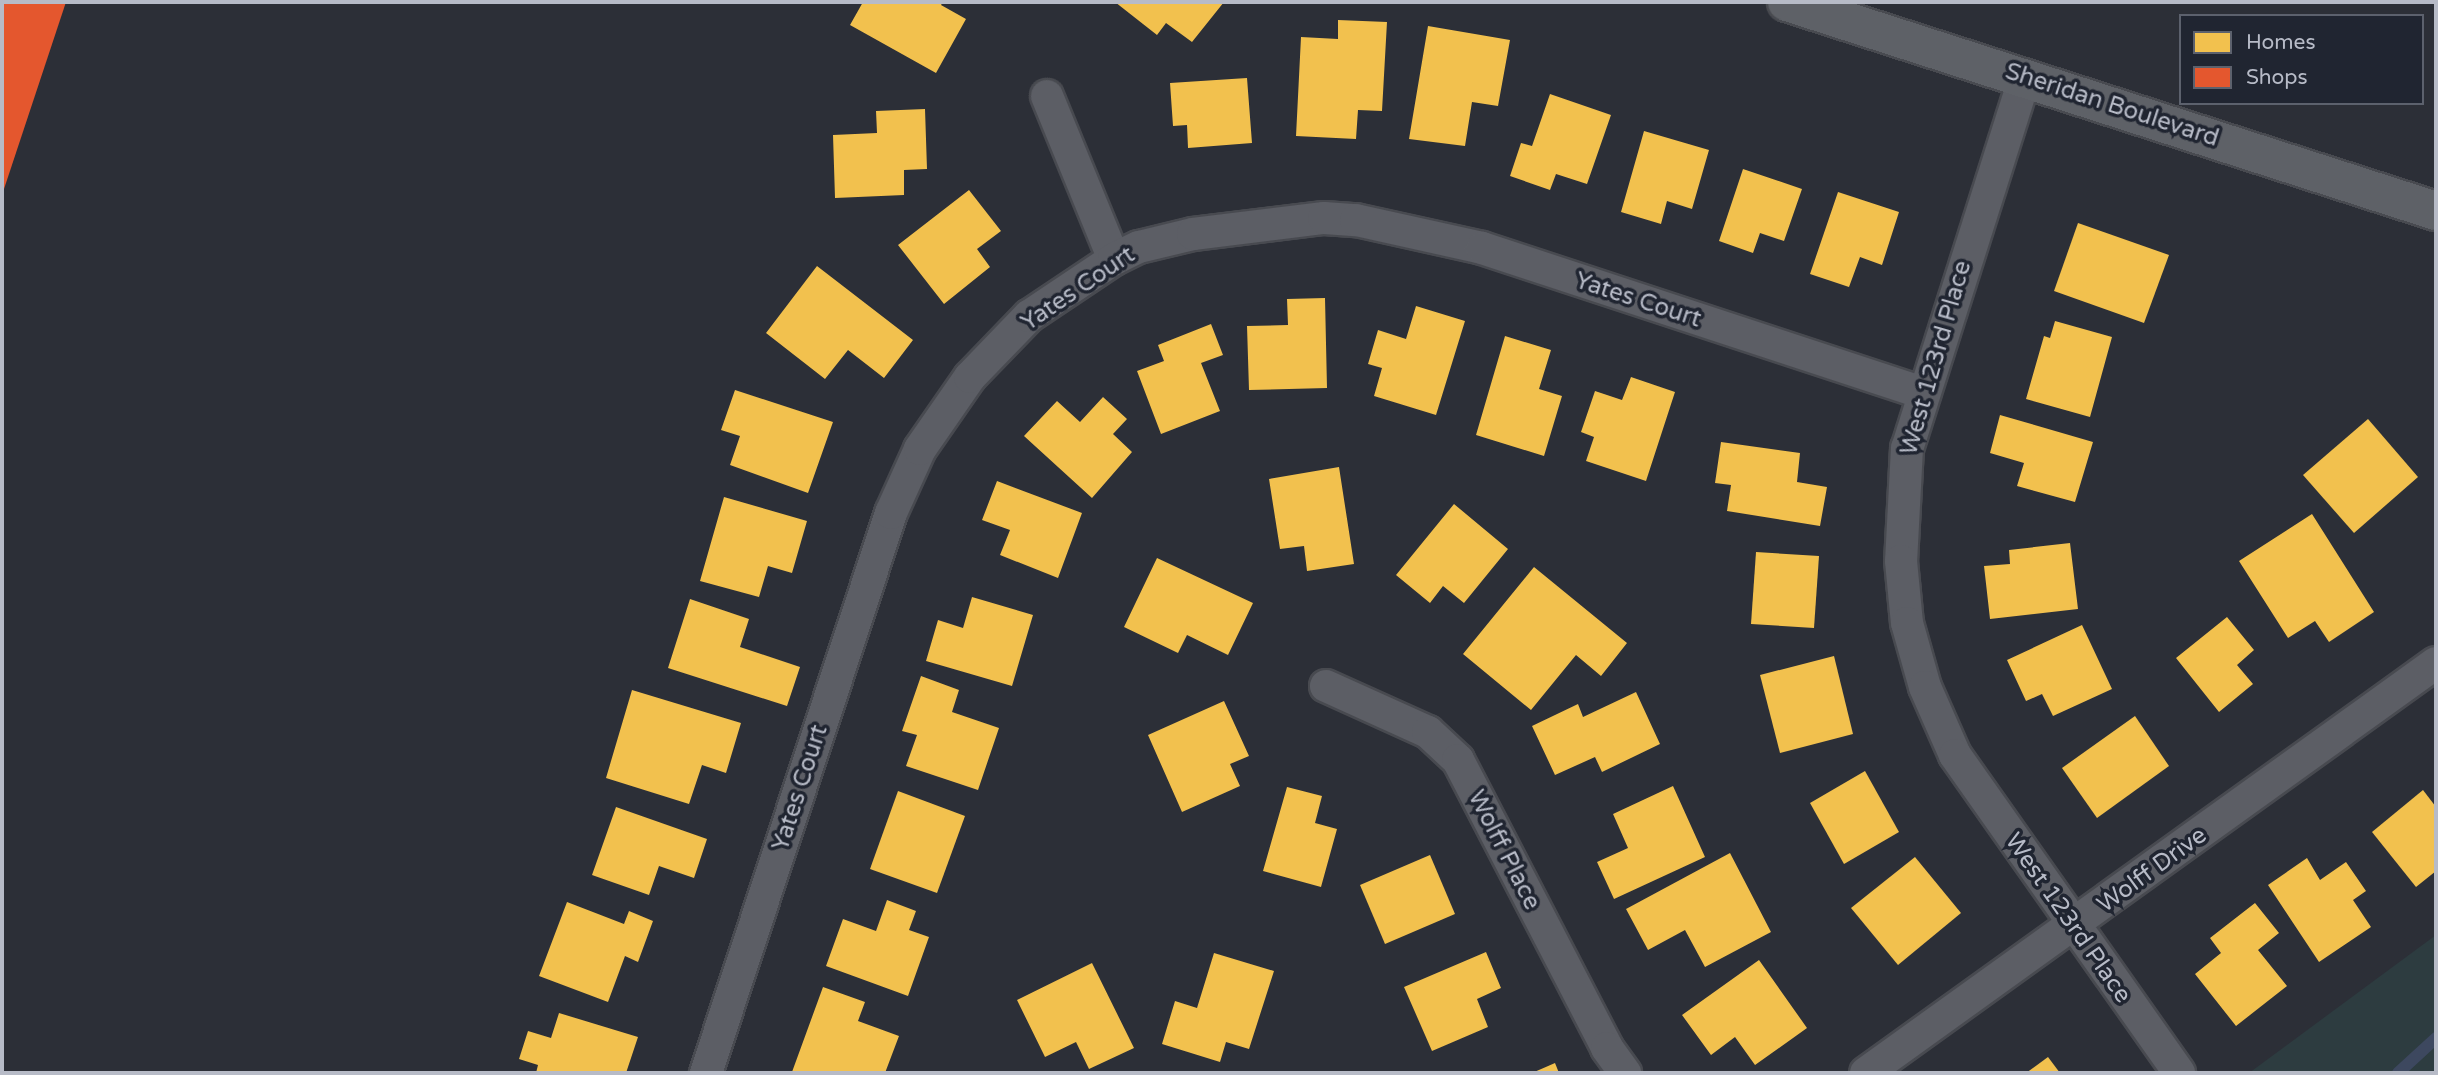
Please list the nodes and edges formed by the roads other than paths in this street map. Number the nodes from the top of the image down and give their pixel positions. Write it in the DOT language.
graph roads {
  1 [pos="1787,2"];
  2 [pos="2025,77"];
  3 [pos="1047,96"];
  4 [pos="2436,211"];
  5 [pos="1114,259"];
  6 [pos="1923,393"];
  7 [pos="2436,663"];
  8 [pos="1326,686"];
  9 [pos="2073,926"];
  10 [pos="706,1073"];
  11 [pos="1625,1073"];
  12 [pos="1866,1073"];
  13 [pos="2179,1073"];
  1 -- 2 [label="main road, Sheridan Boulevard"];
  2 -- 4 [label="main road, Sheridan Boulevard"];
  2 -- 6 [label="street, West 123rd Place"];
  3 -- 5 [label="street"];
  5 -- 6 [label="street, Yates Court"];
  5 -- 10 [label="street, Yates Court"];
  6 -- 9 [label="street, West 123rd Place"];
  7 -- 9 [label="street, Wolff Drive"];
  8 -- 11 [label="street, Wolff Place"];
  9 -- 12 [label="street, Wolff Drive"];
  9 -- 13 [label="street, West 123rd Place"];
}
